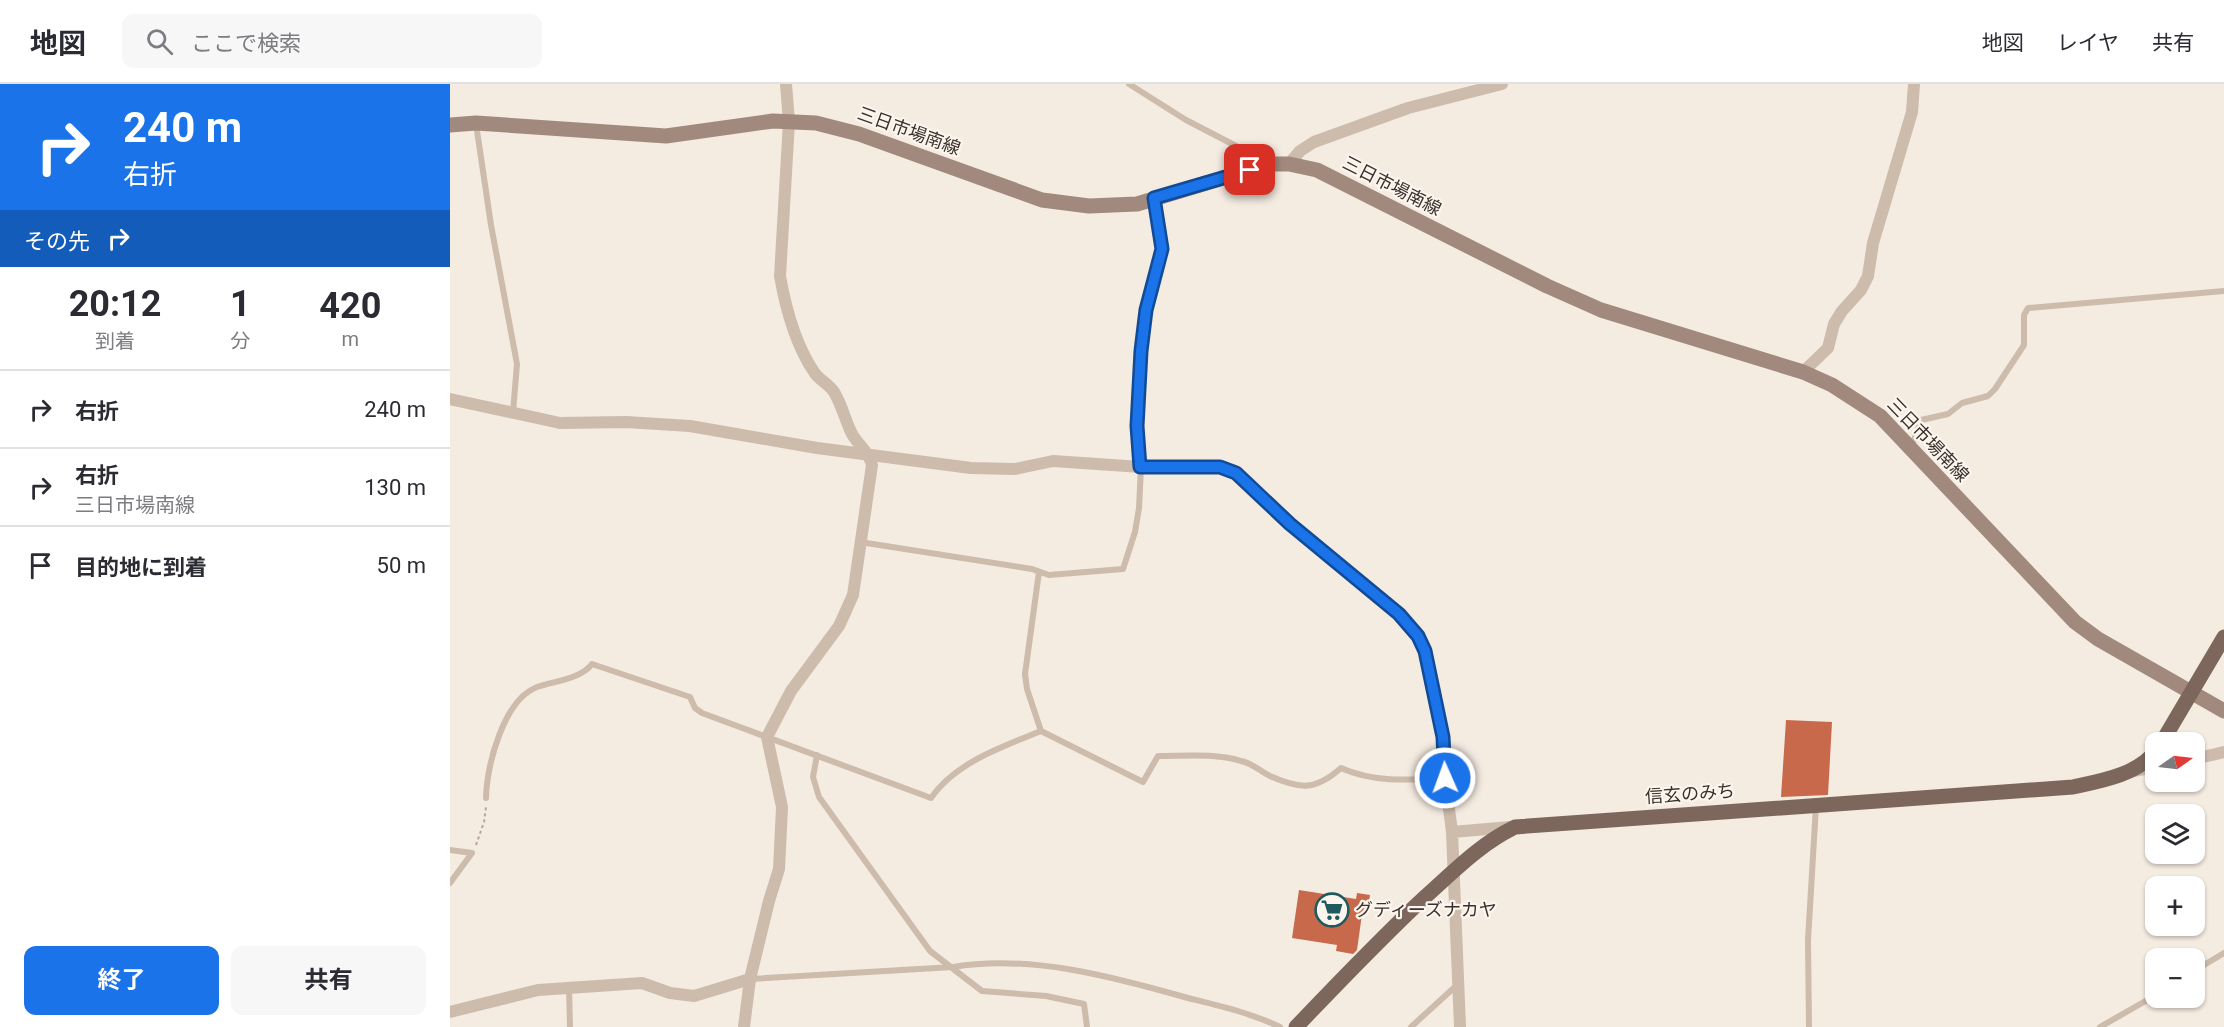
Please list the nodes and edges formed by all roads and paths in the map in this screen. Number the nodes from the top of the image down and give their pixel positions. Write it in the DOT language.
graph roads {
  1 [pos="786,84"];
  2 [pos="1129,84"];
  3 [pos="1502,84"];
  4 [pos="1914,84"];
  5 [pos="789,122"];
  6 [pos="476,123"];
  7 [pos="450,125"];
  8 [pos="1269,164"];
  9 [pos="1289,164"];
  10 [pos="1154,198"];
  11 [pos="2224,291"];
  12 [pos="1803,372"];
  13 [pos="450,399"];
  14 [pos="513,412"];
  15 [pos="1911,449"];
  16 [pos="869,455"];
  17 [pos="1140,467"];
  18 [pos="860,542"];
  19 [pos="1039,572"];
  20 [pos="2224,637"];
  21 [pos="2191,692"];
  22 [pos="2224,711"];
  23 [pos="1041,731"];
  24 [pos="2168,732"];
  25 [pos="767,737"];
  26 [pos="2224,752"];
  27 [pos="817,755"];
  28 [pos="2205,756"];
  29 [pos="2145,760"];
  30 [pos="2145,769"];
  31 [pos="2124,773"];
  32 [pos="1445,778"];
  33 [pos="486,798"];
  34 [pos="1816,805"];
  35 [pos="1515,827"];
  36 [pos="1452,832"];
  37 [pos="450,850"];
  38 [pos="472,853"];
  39 [pos="1456,869"];
  40 [pos="450,883"];
  41 [pos="2224,953"];
  42 [pos="2205,964"];
  43 [pos="953,967"];
  44 [pos="750,979"];
  45 [pos="1458,984"];
  46 [pos="569,987"];
  47 [pos="2145,1001"];
  48 [pos="450,1012"];
  49 [pos="570,1027"];
  50 [pos="744,1027"];
  51 [pos="1087,1027"];
  52 [pos="1280,1027"];
  53 [pos="1296,1027"];
  54 [pos="1411,1027"];
  55 [pos="1460,1027"];
  56 [pos="1809,1027"];
  57 [pos="2100,1027"];
  1 -- 5 [label="street"];
  2 -- 8 [label="lane"];
  3 -- 9 [label="street"];
  4 -- 12 [label="street"];
  5 -- 6 [label="main road, 三日市場南線"];
  5 -- 10 [label="main road, 三日市場南線"];
  5 -- 16 [label="street"];
  6 -- 7 [label="main road, 三日市場南線"];
  6 -- 14 [label="lane"];
  8 -- 9 [label="main road, 三日市場南線"];
  8 -- 10 [label="main road, 三日市場南線"];
  9 -- 12 [label="main road, 三日市場南線"];
  10 -- 17 [label="lane"];
  11 -- 15 [label="lane"];
  12 -- 15 [label="main road, 三日市場南線"];
  13 -- 14 [label="street"];
  14 -- 16 [label="street"];
  15 -- 21 [label="main road, 三日市場南線"];
  16 -- 17 [label="street"];
  16 -- 18 [label="street"];
  17 -- 19 [label="lane"];
  17 -- 32 [label="street"];
  18 -- 19 [label="lane"];
  18 -- 25 [label="street"];
  19 -- 23 [label="lane"];
  20 -- 21 [label="main road"];
  21 -- 22 [label="main road, 三日市場南線"];
  21 -- 24 [label="main road"];
  23 -- 27 [label="lane"];
  23 -- 32 [label="lane"];
  25 -- 27 [label="lane"];
  25 -- 33 [label="lane"];
  25 -- 44 [label="street"];
  26 -- 28 [label="street"];
  27 -- 43 [label="lane"];
  29 -- 31 [label="main road, 信玄のみち"];
  30 -- 31 [label="street"];
  31 -- 34 [label="main road, 信玄のみち"];
  32 -- 36 [label="street"];
  33 -- 38 [label="path"];
  34 -- 35 [label="main road, 信玄のみち"];
  34 -- 56 [label="lane"];
  35 -- 36 [label="street"];
  35 -- 39 [label="main road, 信玄のみち"];
  36 -- 39 [label="street"];
  37 -- 38 [label="lane"];
  38 -- 40 [label="lane"];
  39 -- 45 [label="street"];
  39 -- 53 [label="main road, 信玄のみち"];
  41 -- 42 [label="lane"];
  43 -- 44 [label="lane"];
  43 -- 51 [label="lane"];
  43 -- 52 [label="lane"];
  44 -- 46 [label="street"];
  44 -- 50 [label="street"];
  45 -- 54 [label="lane"];
  45 -- 55 [label="street"];
  46 -- 48 [label="street"];
  46 -- 49 [label="lane"];
  47 -- 57 [label="lane"];
}
